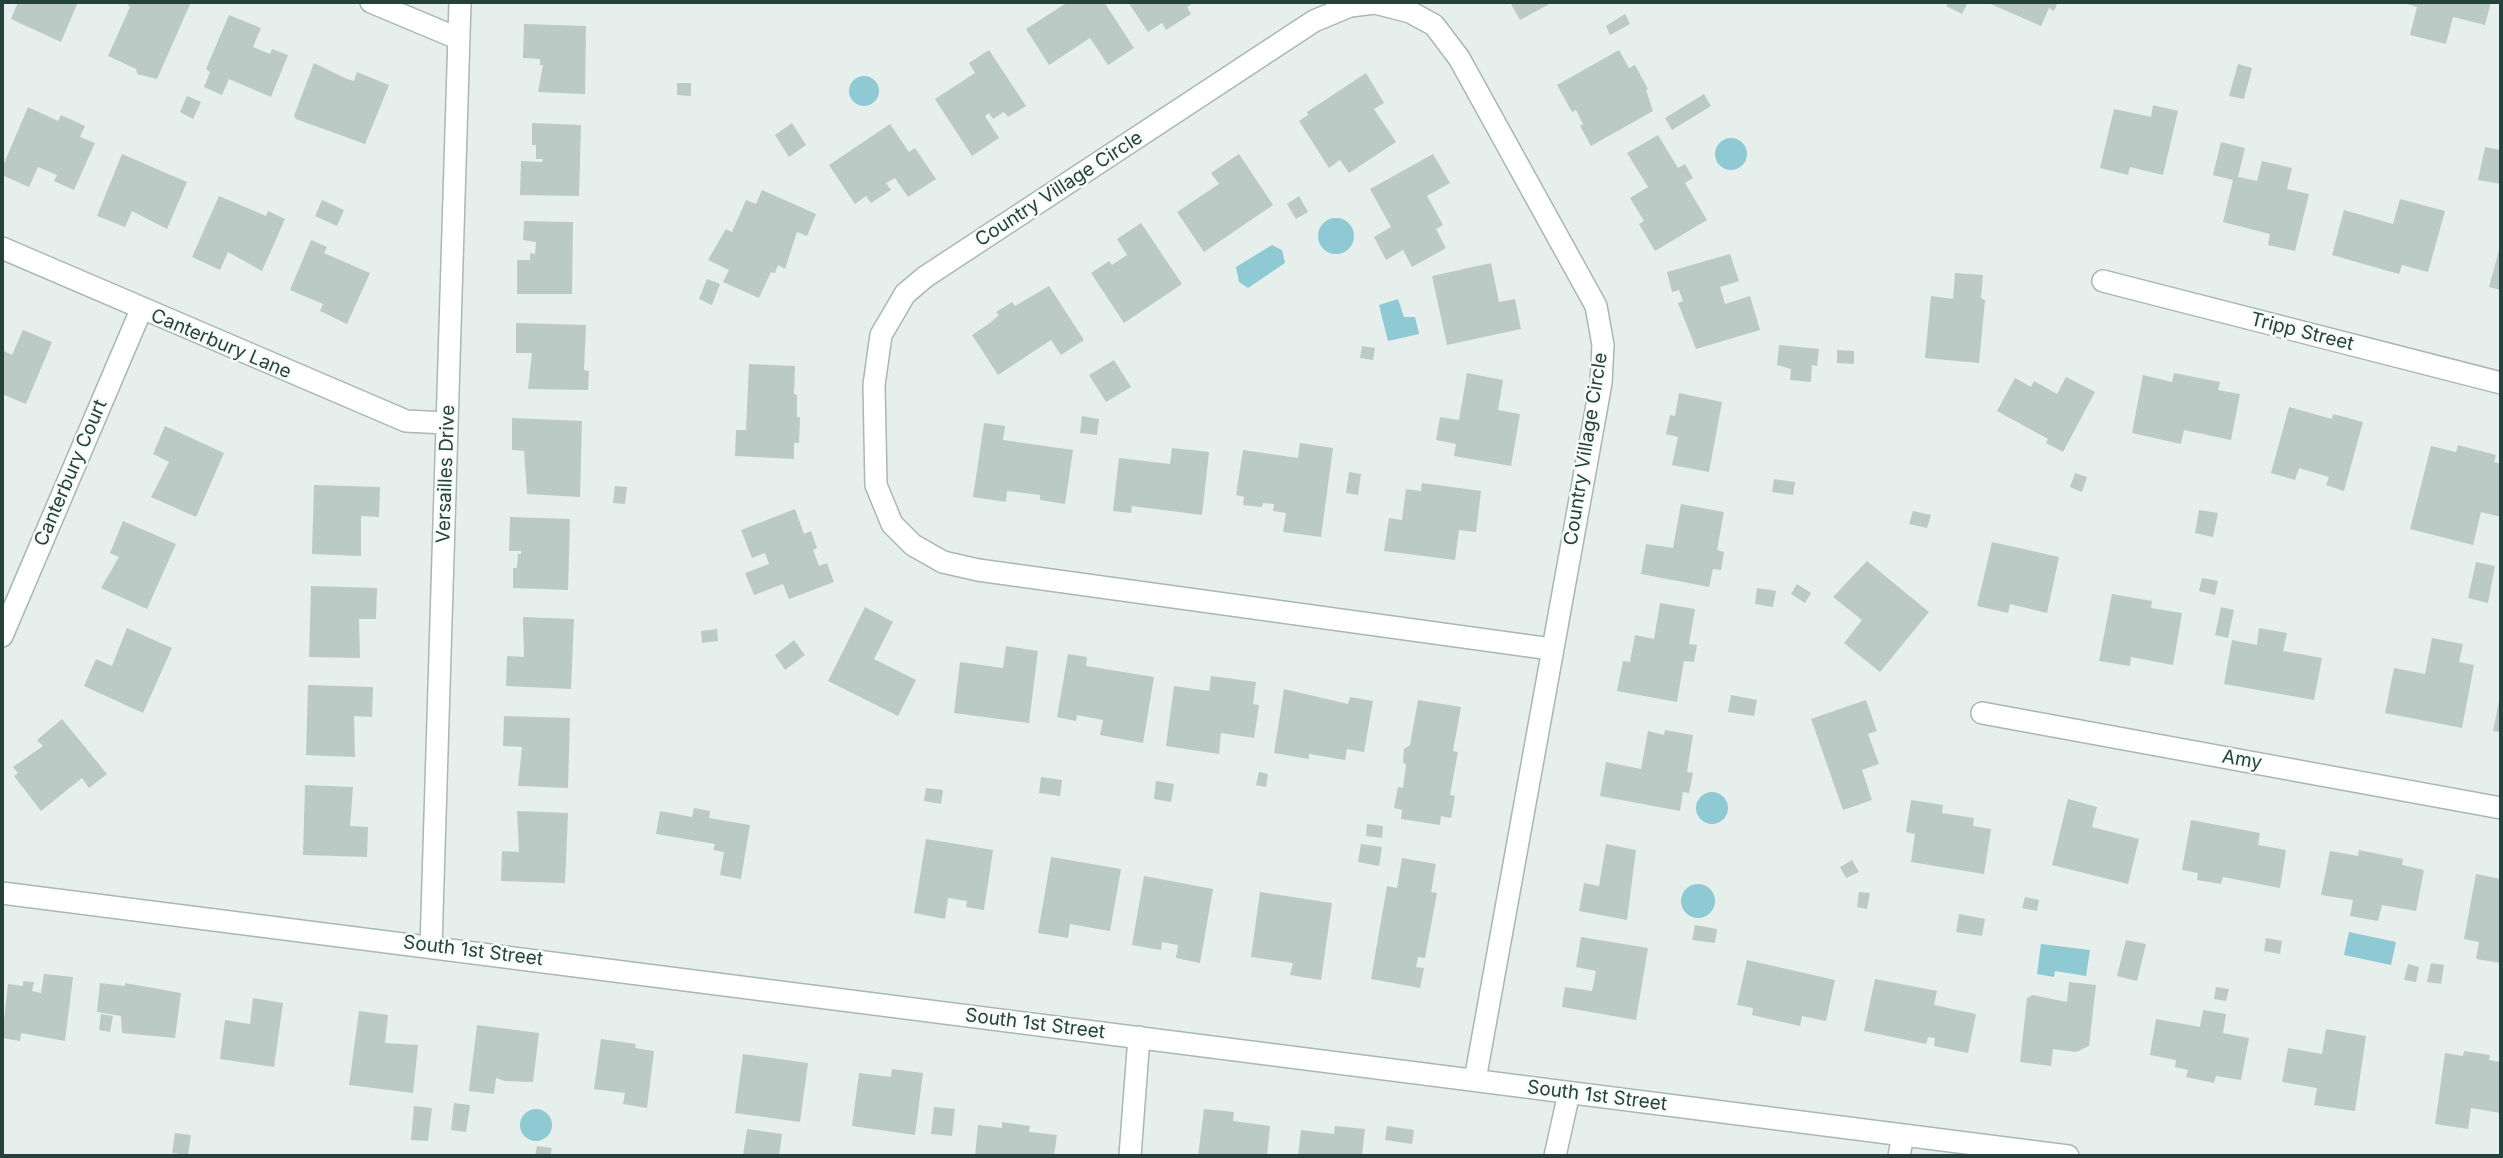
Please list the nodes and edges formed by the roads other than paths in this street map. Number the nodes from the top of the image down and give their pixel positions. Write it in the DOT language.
graph roads {
  1 [pos="371,2"];
  2 [pos="460,2"];
  3 [pos="457,38"];
  4 [pos="2,248"];
  5 [pos="2103,281"];
  6 [pos="141,310"];
  7 [pos="2501,383"];
  8 [pos="445,423"];
  9 [pos="2,636"];
  10 [pos="1551,649"];
  11 [pos="1982,713"];
  12 [pos="2501,808"];
  13 [pos="2,893"];
  14 [pos="431,947"];
  15 [pos="1139,1037"];
  16 [pos="1475,1080"];
  17 [pos="1569,1093"];
  18 [pos="1903,1135"];
  19 [pos="1130,1156"];
  20 [pos="1555,1156"];
  21 [pos="1899,1156"];
  22 [pos="2068,1156"];
  1 -- 3 [label="street"];
  2 -- 3 [label="street, Versailles Drive"];
  3 -- 8 [label="street, Versailles Drive"];
  4 -- 6 [label="street, Canterbury Lane"];
  5 -- 7 [label="street, Tripp Street"];
  6 -- 8 [label="street, Canterbury Lane"];
  6 -- 9 [label="street, Canterbury Court"];
  8 -- 14 [label="street, Versailles Drive"];
  10 -- 10 [label="street, Country Village Circle"];
  10 -- 16 [label="street, Country Village Circle"];
  11 -- 12 [label="street, Amy"];
  13 -- 14 [label="street, South 1st Street"];
  14 -- 15 [label="street, South 1st Street"];
  15 -- 16 [label="street, South 1st Street"];
  15 -- 19 [label="street"];
  16 -- 17 [label="street, South 1st Street"];
  17 -- 18 [label="street, South 1st Street"];
  17 -- 20 [label="street"];
  18 -- 21 [label="street"];
  18 -- 22 [label="street, South 1st Street"];
}
